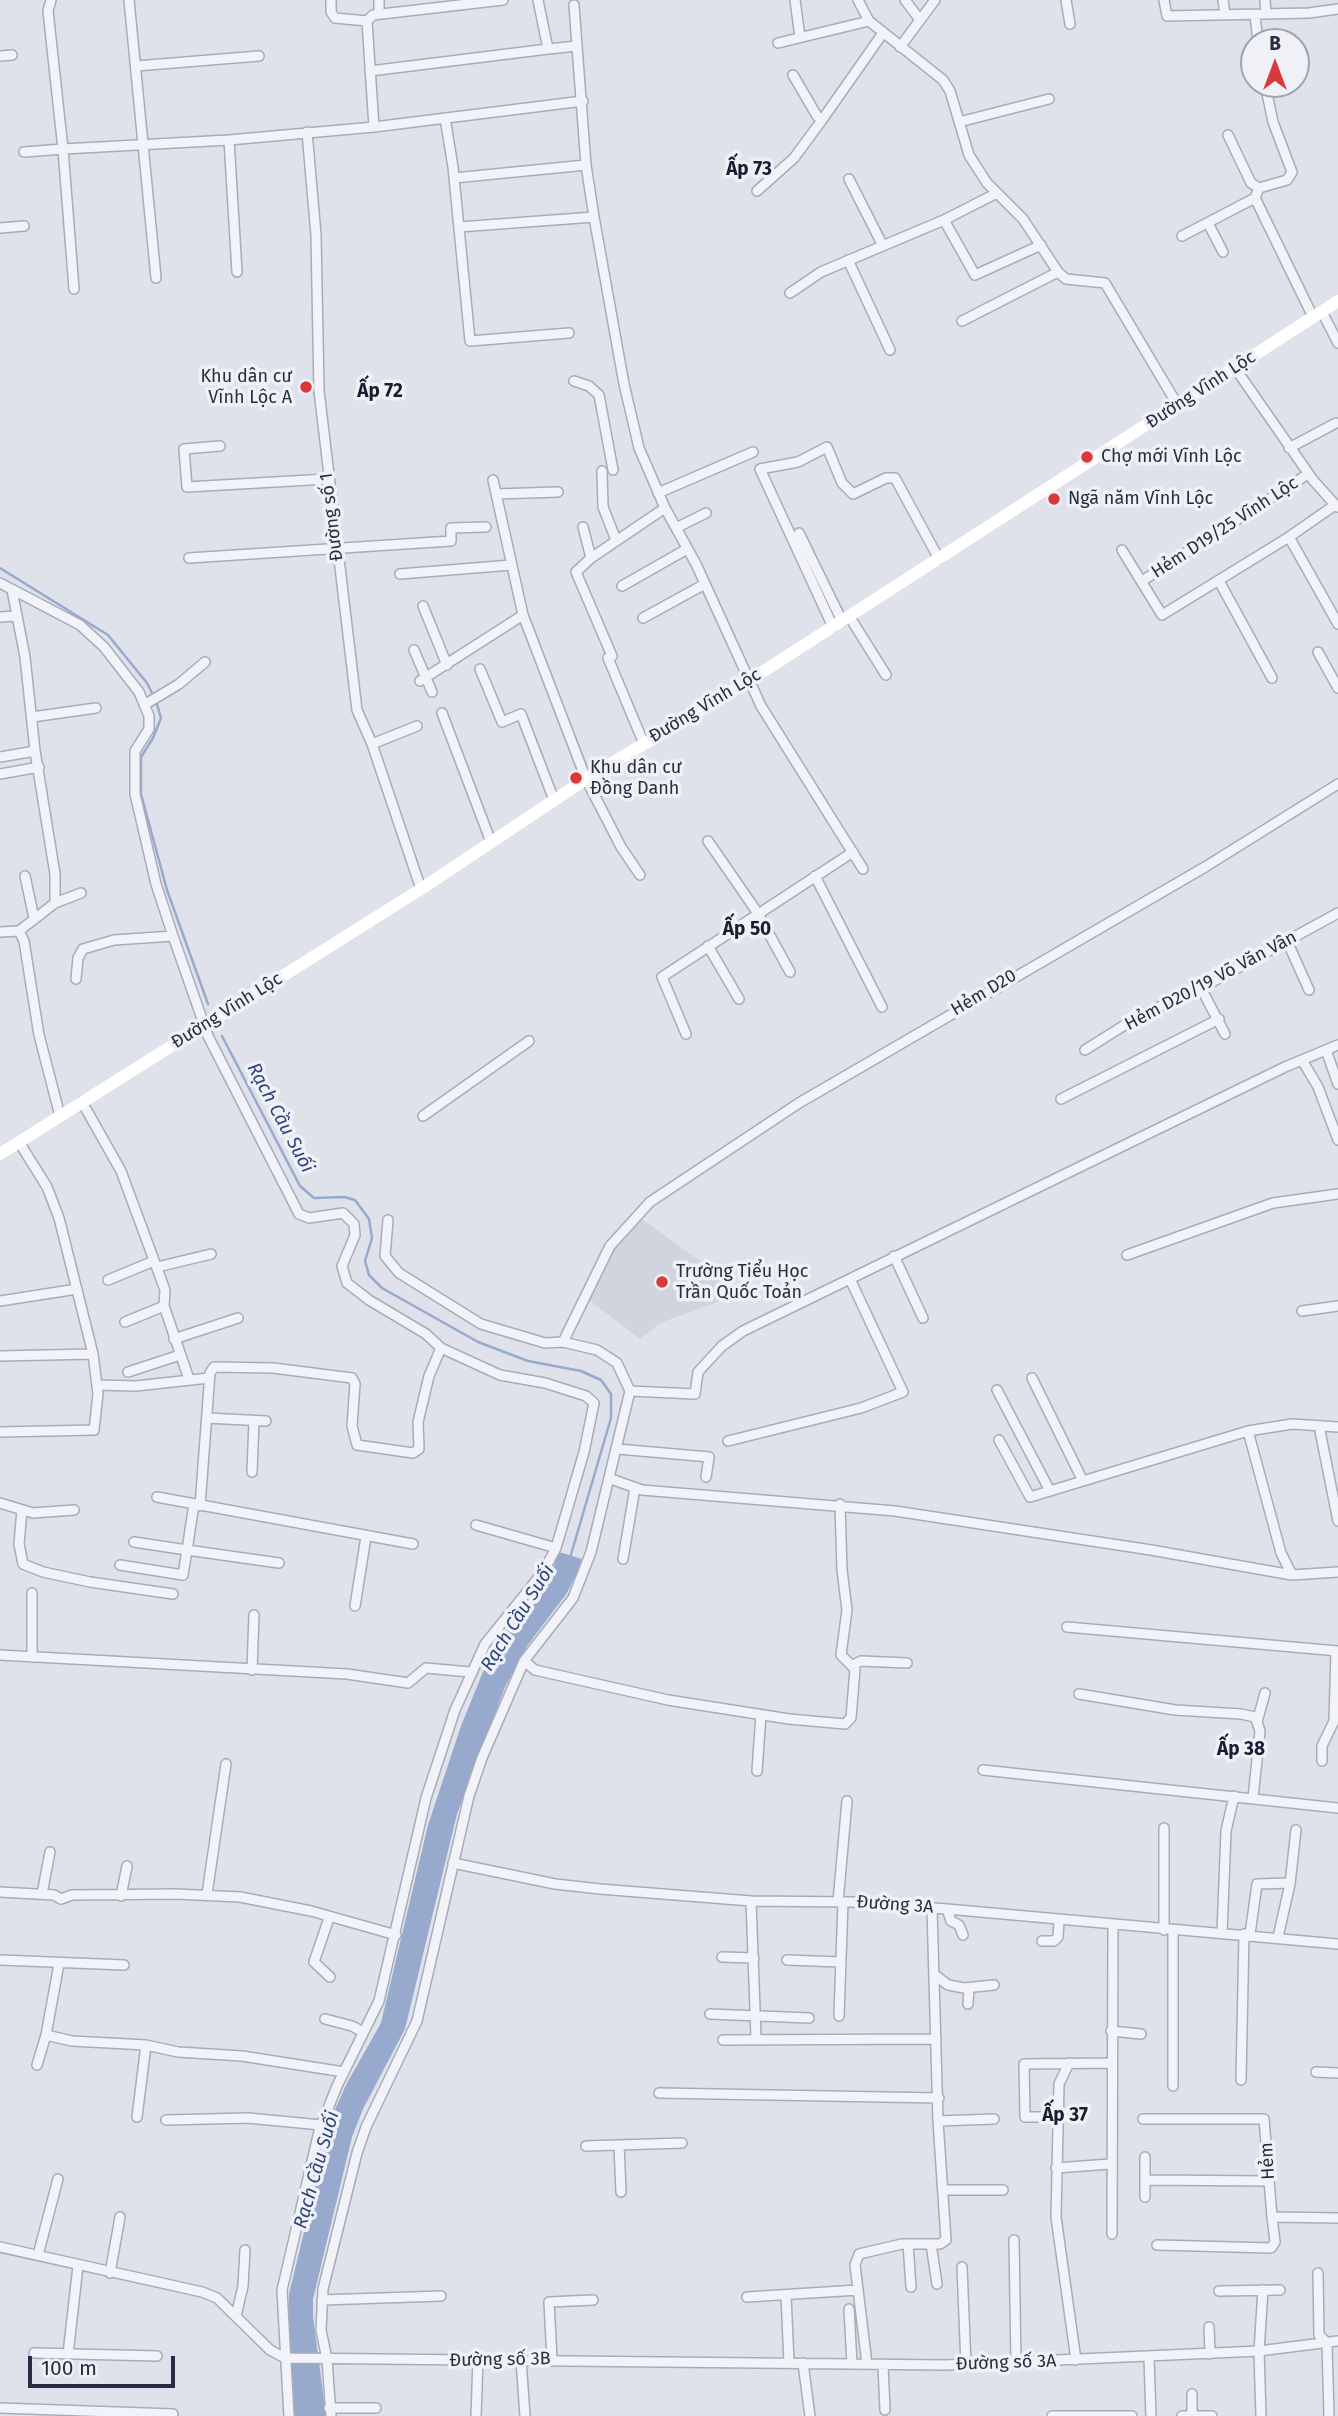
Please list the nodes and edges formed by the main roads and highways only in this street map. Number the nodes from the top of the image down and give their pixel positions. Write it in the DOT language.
graph roads {
  1 [pos="1338,301"];
  2 [pos="0,1154"];
  1 -- 2 [label="main road, Đường Vĩnh Lộc"];
}
